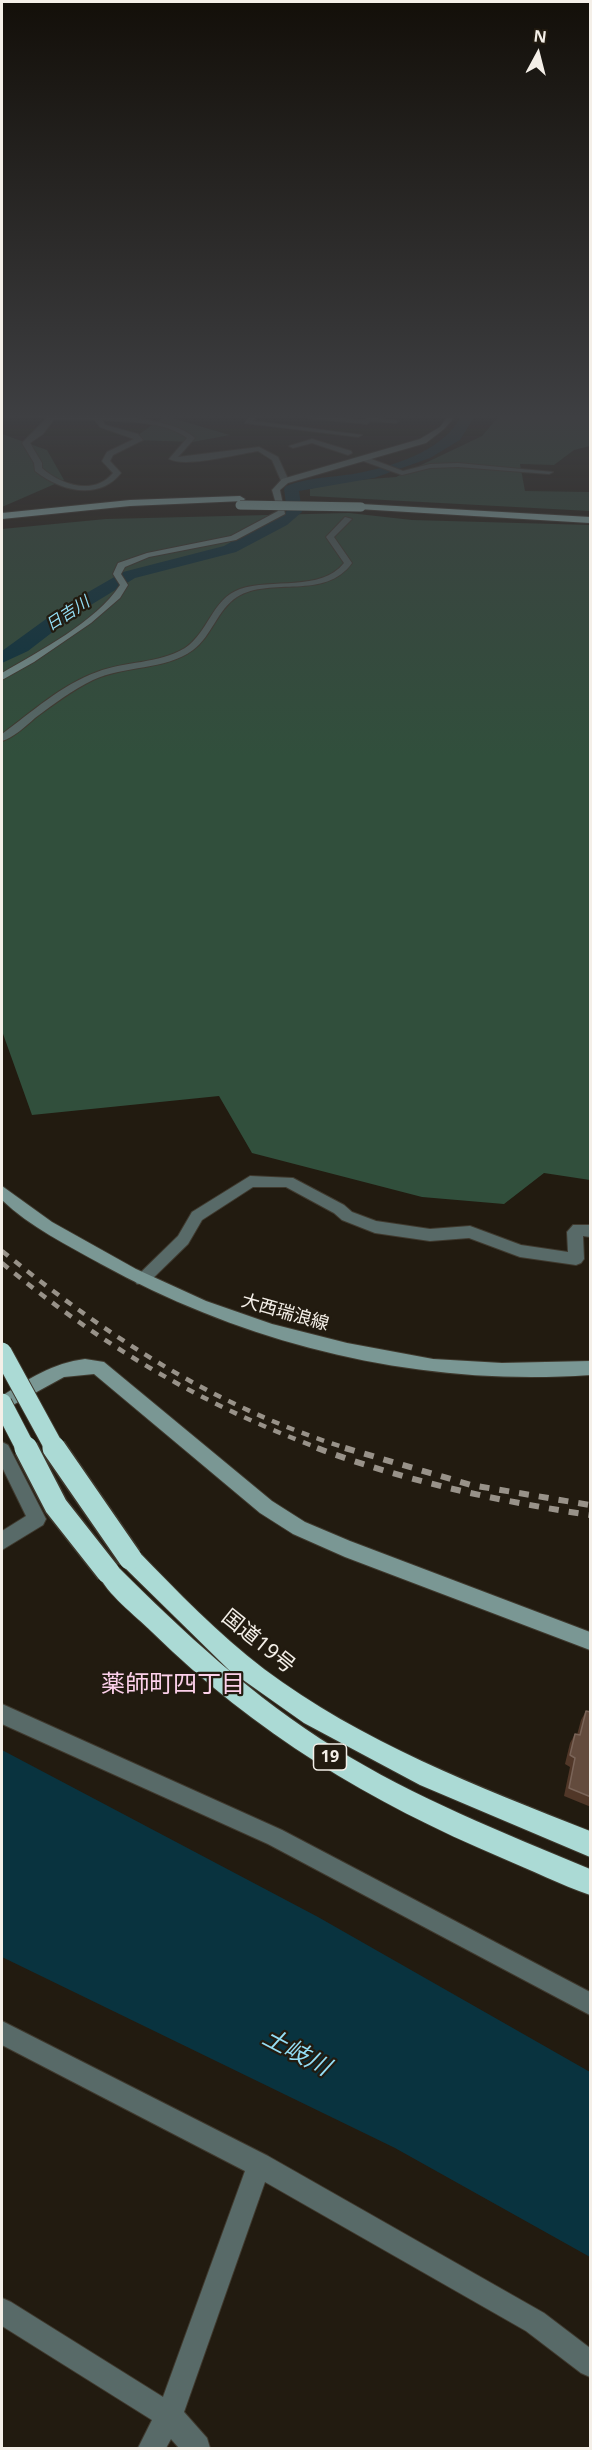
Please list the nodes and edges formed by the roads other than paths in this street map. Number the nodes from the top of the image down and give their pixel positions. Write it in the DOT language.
graph roads {
  1 [pos="252,528"];
  2 [pos="339,528"];
  3 [pos="2,677"];
  4 [pos="2,738"];
  5 [pos="2,1192"];
  6 [pos="591,1231"];
  7 [pos="142,1280"];
  8 [pos="2,1352"];
  9 [pos="591,1368"];
  10 [pos="2,1403"];
  11 [pos="2,1450"];
  12 [pos="2,1540"];
  13 [pos="591,1641"];
  14 [pos="2,1714"];
  15 [pos="591,1844"];
  16 [pos="591,1882"];
  17 [pos="591,2004"];
  18 [pos="2,2033"];
  19 [pos="259,2165"];
  20 [pos="2,2311"];
  21 [pos="591,2364"];
  22 [pos="169,2416"];
  23 [pos="151,2448"];
  24 [pos="197,2448"];
  1 -- 3 [label="main road"];
  2 -- 4 [label="street"];
  5 -- 7 [label="main road, 大西瑞浪線"];
  6 -- 7 [label="street"];
  7 -- 9 [label="main road, 大西瑞浪線"];
  8 -- 15 [label="highway, 国道19号 / 19, bridge"];
  10 -- 13 [label="main road"];
  10 -- 16 [label="highway, 19, bridge"];
  11 -- 12 [label="street"];
  14 -- 17 [label="street"];
  18 -- 19 [label="street"];
  19 -- 21 [label="street"];
  19 -- 22 [label="street"];
  20 -- 22 [label="street"];
  22 -- 23 [label="street"];
  22 -- 24 [label="street"];
}
